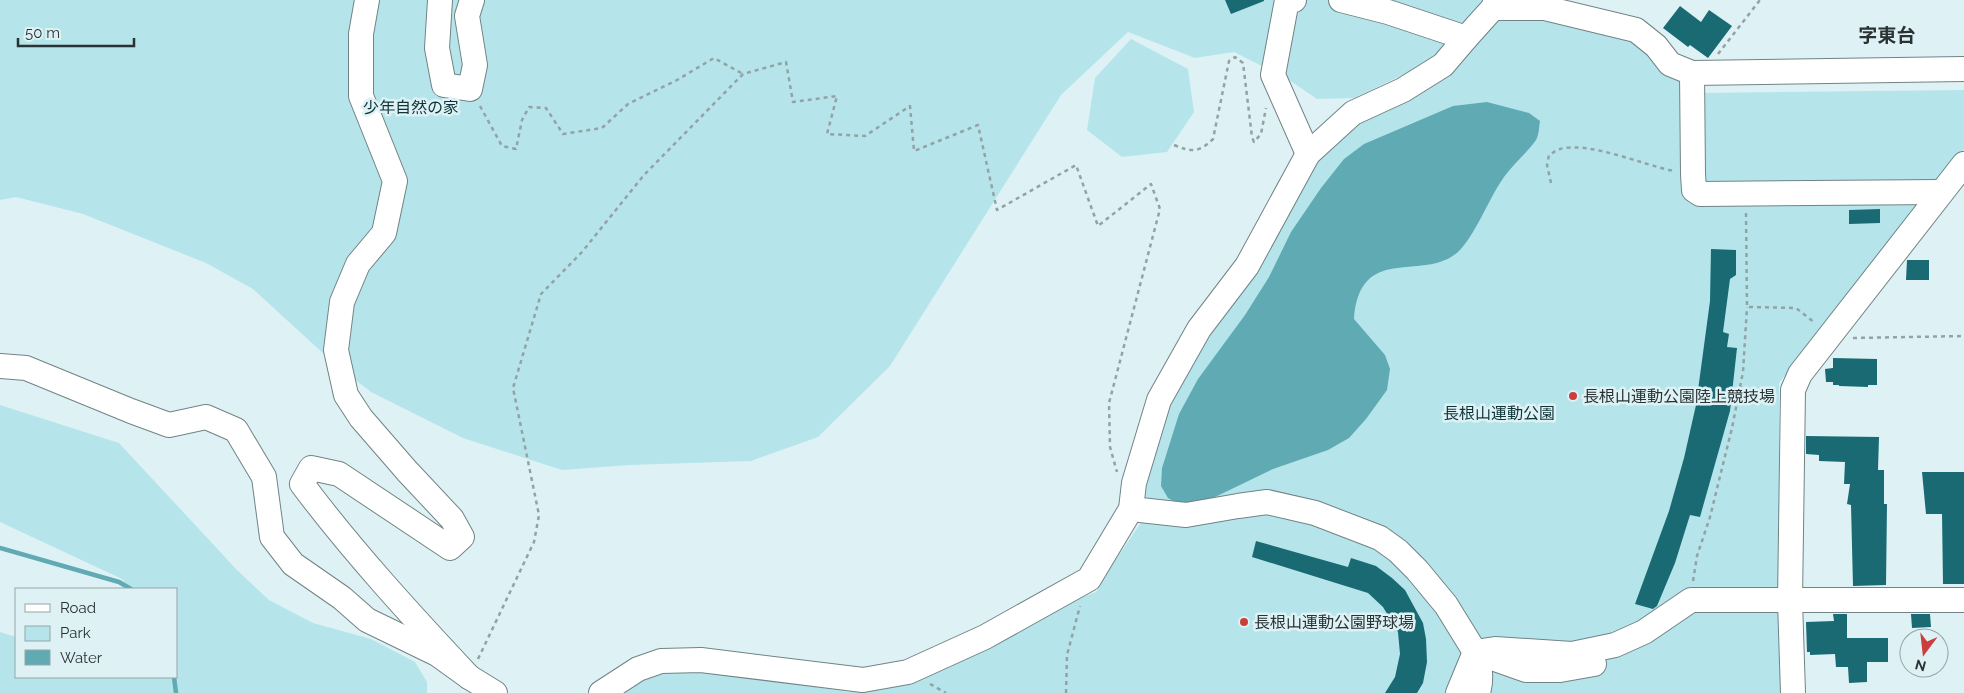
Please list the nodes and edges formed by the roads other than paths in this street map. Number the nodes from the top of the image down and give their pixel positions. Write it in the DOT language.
graph roads {
  1 [pos="367,0"];
  2 [pos="440,0"];
  3 [pos="472,0"];
  4 [pos="1294,0"];
  5 [pos="1341,0"];
  6 [pos="1495,4"];
  7 [pos="1466,38"];
  8 [pos="1964,68"];
  9 [pos="1697,72"];
  10 [pos="1308,154"];
  11 [pos="1964,164"];
  12 [pos="1941,192"];
  13 [pos="0,366"];
  14 [pos="1131,509"];
  15 [pos="1964,600"];
  16 [pos="1790,601"];
  17 [pos="1475,652"];
  18 [pos="469,677"];
  19 [pos="864,687"];
  20 [pos="495,693"];
  21 [pos="600,693"];
  22 [pos="1458,693"];
  23 [pos="1478,693"];
  24 [pos="1793,693"];
  1 -- 18 [label="street"];
  2 -- 3 [label="street"];
  4 -- 10 [label="street"];
  5 -- 7 [label="street"];
  6 -- 7 [label="street"];
  6 -- 9 [label="street"];
  7 -- 10 [label="street"];
  8 -- 9 [label="street"];
  9 -- 12 [label="street"];
  10 -- 14 [label="street"];
  11 -- 12 [label="street"];
  12 -- 16 [label="street"];
  13 -- 18 [label="street"];
  14 -- 17 [label="street"];
  14 -- 19 [label="street"];
  15 -- 16 [label="street"];
  16 -- 17 [label="street"];
  16 -- 24 [label="street"];
  17 -- 22 [label="street"];
  17 -- 23 [label="street"];
  18 -- 20 [label="street"];
  19 -- 21 [label="street"];
}
